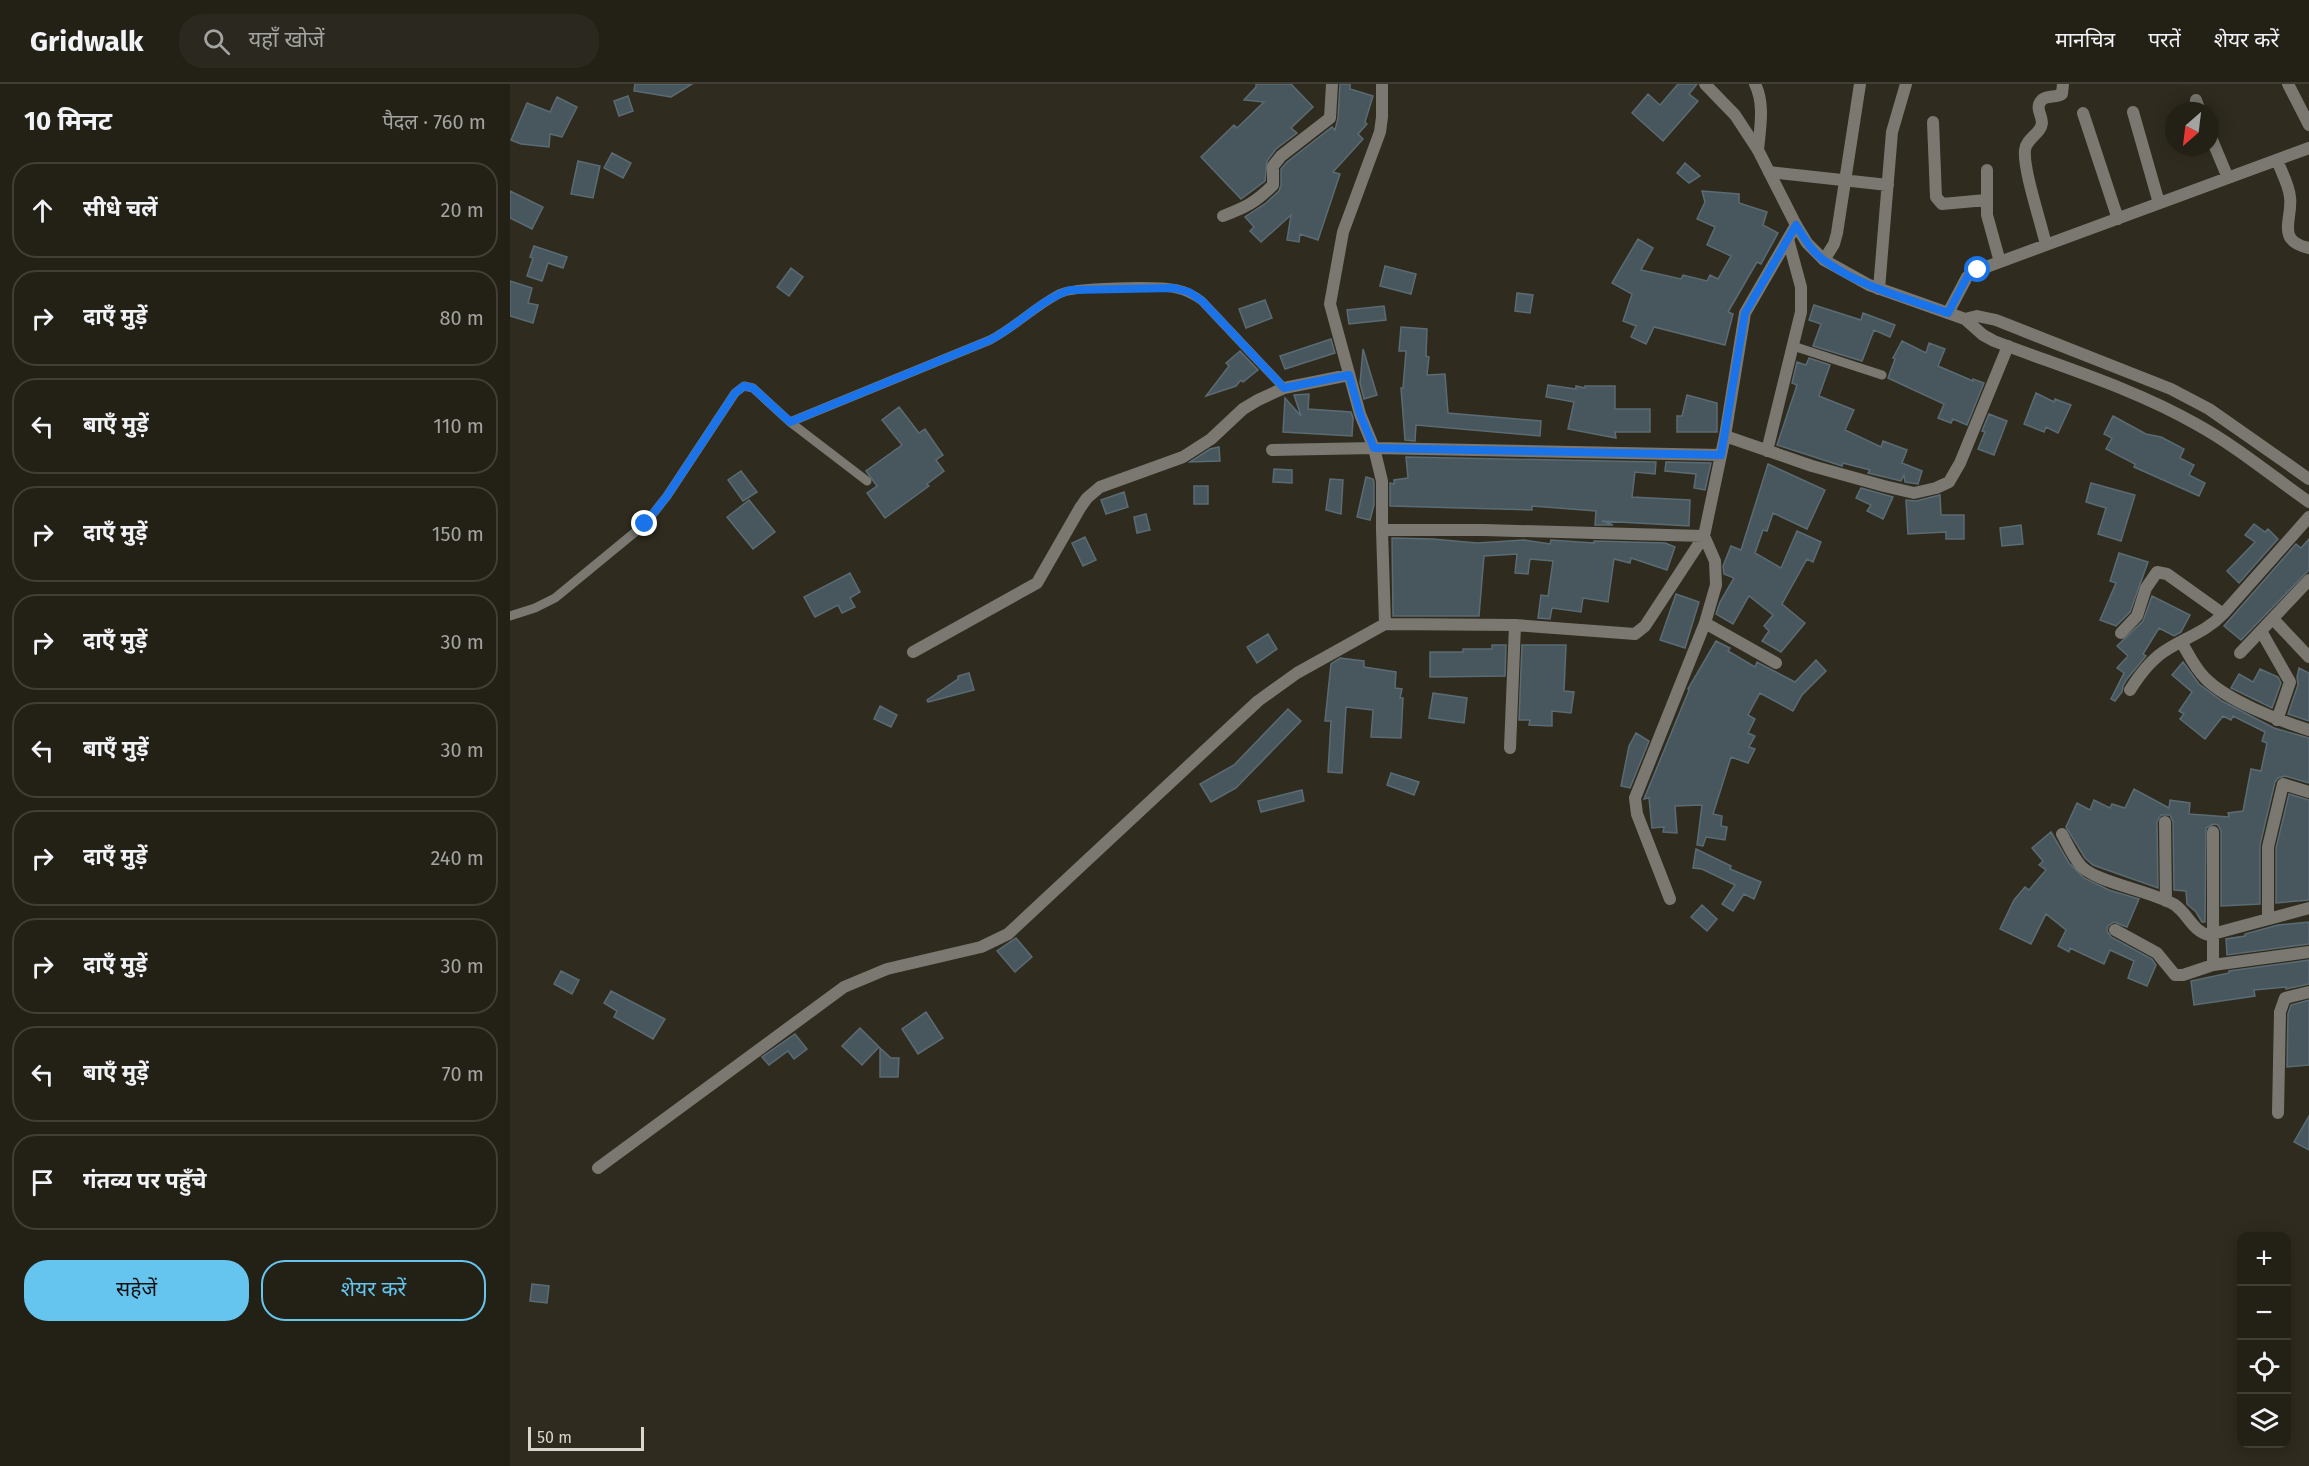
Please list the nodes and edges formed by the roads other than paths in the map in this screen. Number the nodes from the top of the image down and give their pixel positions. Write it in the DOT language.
graph roads {
  1 [pos="1332,84"];
  2 [pos="1382,84"];
  3 [pos="1705,84"];
  4 [pos="1755,84"];
  5 [pos="1860,84"];
  6 [pos="1906,84"];
  7 [pos="2063,84"];
  8 [pos="2288,84"];
  9 [pos="2133,112"];
  10 [pos="2083,113"];
  11 [pos="1933,122"];
  12 [pos="2309,125"];
  13 [pos="2309,148"];
  14 [pos="1758,150"];
  15 [pos="2219,156"];
  16 [pos="2277,160"];
  17 [pos="1987,170"];
  18 [pos="1769,172"];
  19 [pos="2228,178"];
  20 [pos="1845,180"];
  21 [pos="1888,185"];
  22 [pos="1986,200"];
  23 [pos="2159,203"];
  24 [pos="1223,216"];
  25 [pos="2118,219"];
  26 [pos="1796,225"];
  27 [pos="1788,239"];
  28 [pos="2046,245"];
  29 [pos="2309,248"];
  30 [pos="1824,260"];
  31 [pos="2001,262"];
  32 [pos="1879,289"];
  33 [pos="1948,313"];
  34 [pos="1965,319"];
  35 [pos="1793,346"];
  36 [pos="2008,346"];
  37 [pos="1349,375"];
  38 [pos="1882,375"];
  39 [pos="1284,388"];
  40 [pos="790,422"];
  41 [pos="1725,436"];
  42 [pos="1374,448"];
  43 [pos="1272,450"];
  44 [pos="1767,451"];
  45 [pos="1721,455"];
  46 [pos="2309,478"];
  47 [pos="867,481"];
  48 [pos="2309,502"];
  49 [pos="2309,517"];
  50 [pos="1382,530"];
  51 [pos="1704,536"];
  52 [pos="2306,588"];
  53 [pos="2223,614"];
  54 [pos="510,616"];
  55 [pos="2272,619"];
  56 [pos="1706,623"];
  57 [pos="1385,624"];
  58 [pos="1515,626"];
  59 [pos="2261,631"];
  60 [pos="2121,633"];
  61 [pos="2181,643"];
  62 [pos="913,652"];
  63 [pos="2240,653"];
  64 [pos="2309,657"];
  65 [pos="1776,663"];
  66 [pos="2130,690"];
  67 [pos="2277,720"];
  68 [pos="2309,730"];
  69 [pos="1510,748"];
  70 [pos="2309,792"];
  71 [pos="2165,822"];
  72 [pos="2213,832"];
  73 [pos="2062,834"];
  74 [pos="1670,899"];
  75 [pos="2166,901"];
  76 [pos="2309,908"];
  77 [pos="2268,917"];
  78 [pos="2115,930"];
  79 [pos="2213,933"];
  80 [pos="2309,952"];
  81 [pos="2213,965"];
  82 [pos="2309,992"];
  83 [pos="2278,1113"];
  84 [pos="598,1168"];
  1 -- 24 [label="street"];
  2 -- 37 [label="street"];
  3 -- 14 [label="street"];
  4 -- 14 [label="street"];
  5 -- 20 [label="street"];
  6 -- 21 [label="street"];
  7 -- 28 [label="street"];
  8 -- 12 [label="street"];
  9 -- 23 [label="street"];
  10 -- 25 [label="street"];
  11 -- 22 [label="street"];
  13 -- 16 [label="street"];
  14 -- 18 [label="street"];
  15 -- 19 [label="street"];
  16 -- 19 [label="street"];
  16 -- 29 [label="street"];
  17 -- 22 [label="street"];
  18 -- 20 [label="street"];
  18 -- 26 [label="street"];
  19 -- 23 [label="street"];
  20 -- 21 [label="street"];
  20 -- 30 [label="street"];
  21 -- 32 [label="street"];
  22 -- 31 [label="street"];
  23 -- 25 [label="street"];
  25 -- 28 [label="street"];
  26 -- 27 [label="street"];
  26 -- 30 [label="street"];
  27 -- 35 [label="street"];
  27 -- 41 [label="street"];
  28 -- 31 [label="street"];
  30 -- 32 [label="street"];
  31 -- 33 [label="street"];
  32 -- 33 [label="street"];
  33 -- 34 [label="street"];
  34 -- 36 [label="street"];
  34 -- 46 [label="street"];
  35 -- 38 [label="lane"];
  35 -- 44 [label="street"];
  36 -- 44 [label="street"];
  36 -- 48 [label="street"];
  37 -- 39 [label="street"];
  37 -- 42 [label="street"];
  39 -- 40 [label="lane"];
  39 -- 62 [label="street"];
  40 -- 47 [label="lane"];
  40 -- 54 [label="lane"];
  41 -- 44 [label="street"];
  41 -- 45 [label="street"];
  42 -- 43 [label="street"];
  42 -- 45 [label="street"];
  42 -- 50 [label="street"];
  45 -- 51 [label="street"];
  49 -- 53 [label="street"];
  50 -- 51 [label="street"];
  50 -- 57 [label="street"];
  51 -- 56 [label="street"];
  51 -- 58 [label="street"];
  52 -- 55 [label="street"];
  53 -- 60 [label="street"];
  53 -- 61 [label="street"];
  55 -- 59 [label="street"];
  55 -- 64 [label="street"];
  56 -- 65 [label="street"];
  56 -- 74 [label="street"];
  57 -- 58 [label="street"];
  57 -- 84 [label="street"];
  58 -- 69 [label="street"];
  59 -- 63 [label="street"];
  59 -- 67 [label="street"];
  61 -- 66 [label="street"];
  61 -- 67 [label="street"];
  67 -- 68 [label="street"];
  70 -- 77 [label="street"];
  71 -- 75 [label="street"];
  72 -- 79 [label="street"];
  73 -- 75 [label="street"];
  75 -- 79 [label="street"];
  76 -- 77 [label="street"];
  77 -- 79 [label="street"];
  78 -- 81 [label="street"];
  79 -- 81 [label="street"];
  80 -- 81 [label="street"];
  82 -- 83 [label="street"];
}
